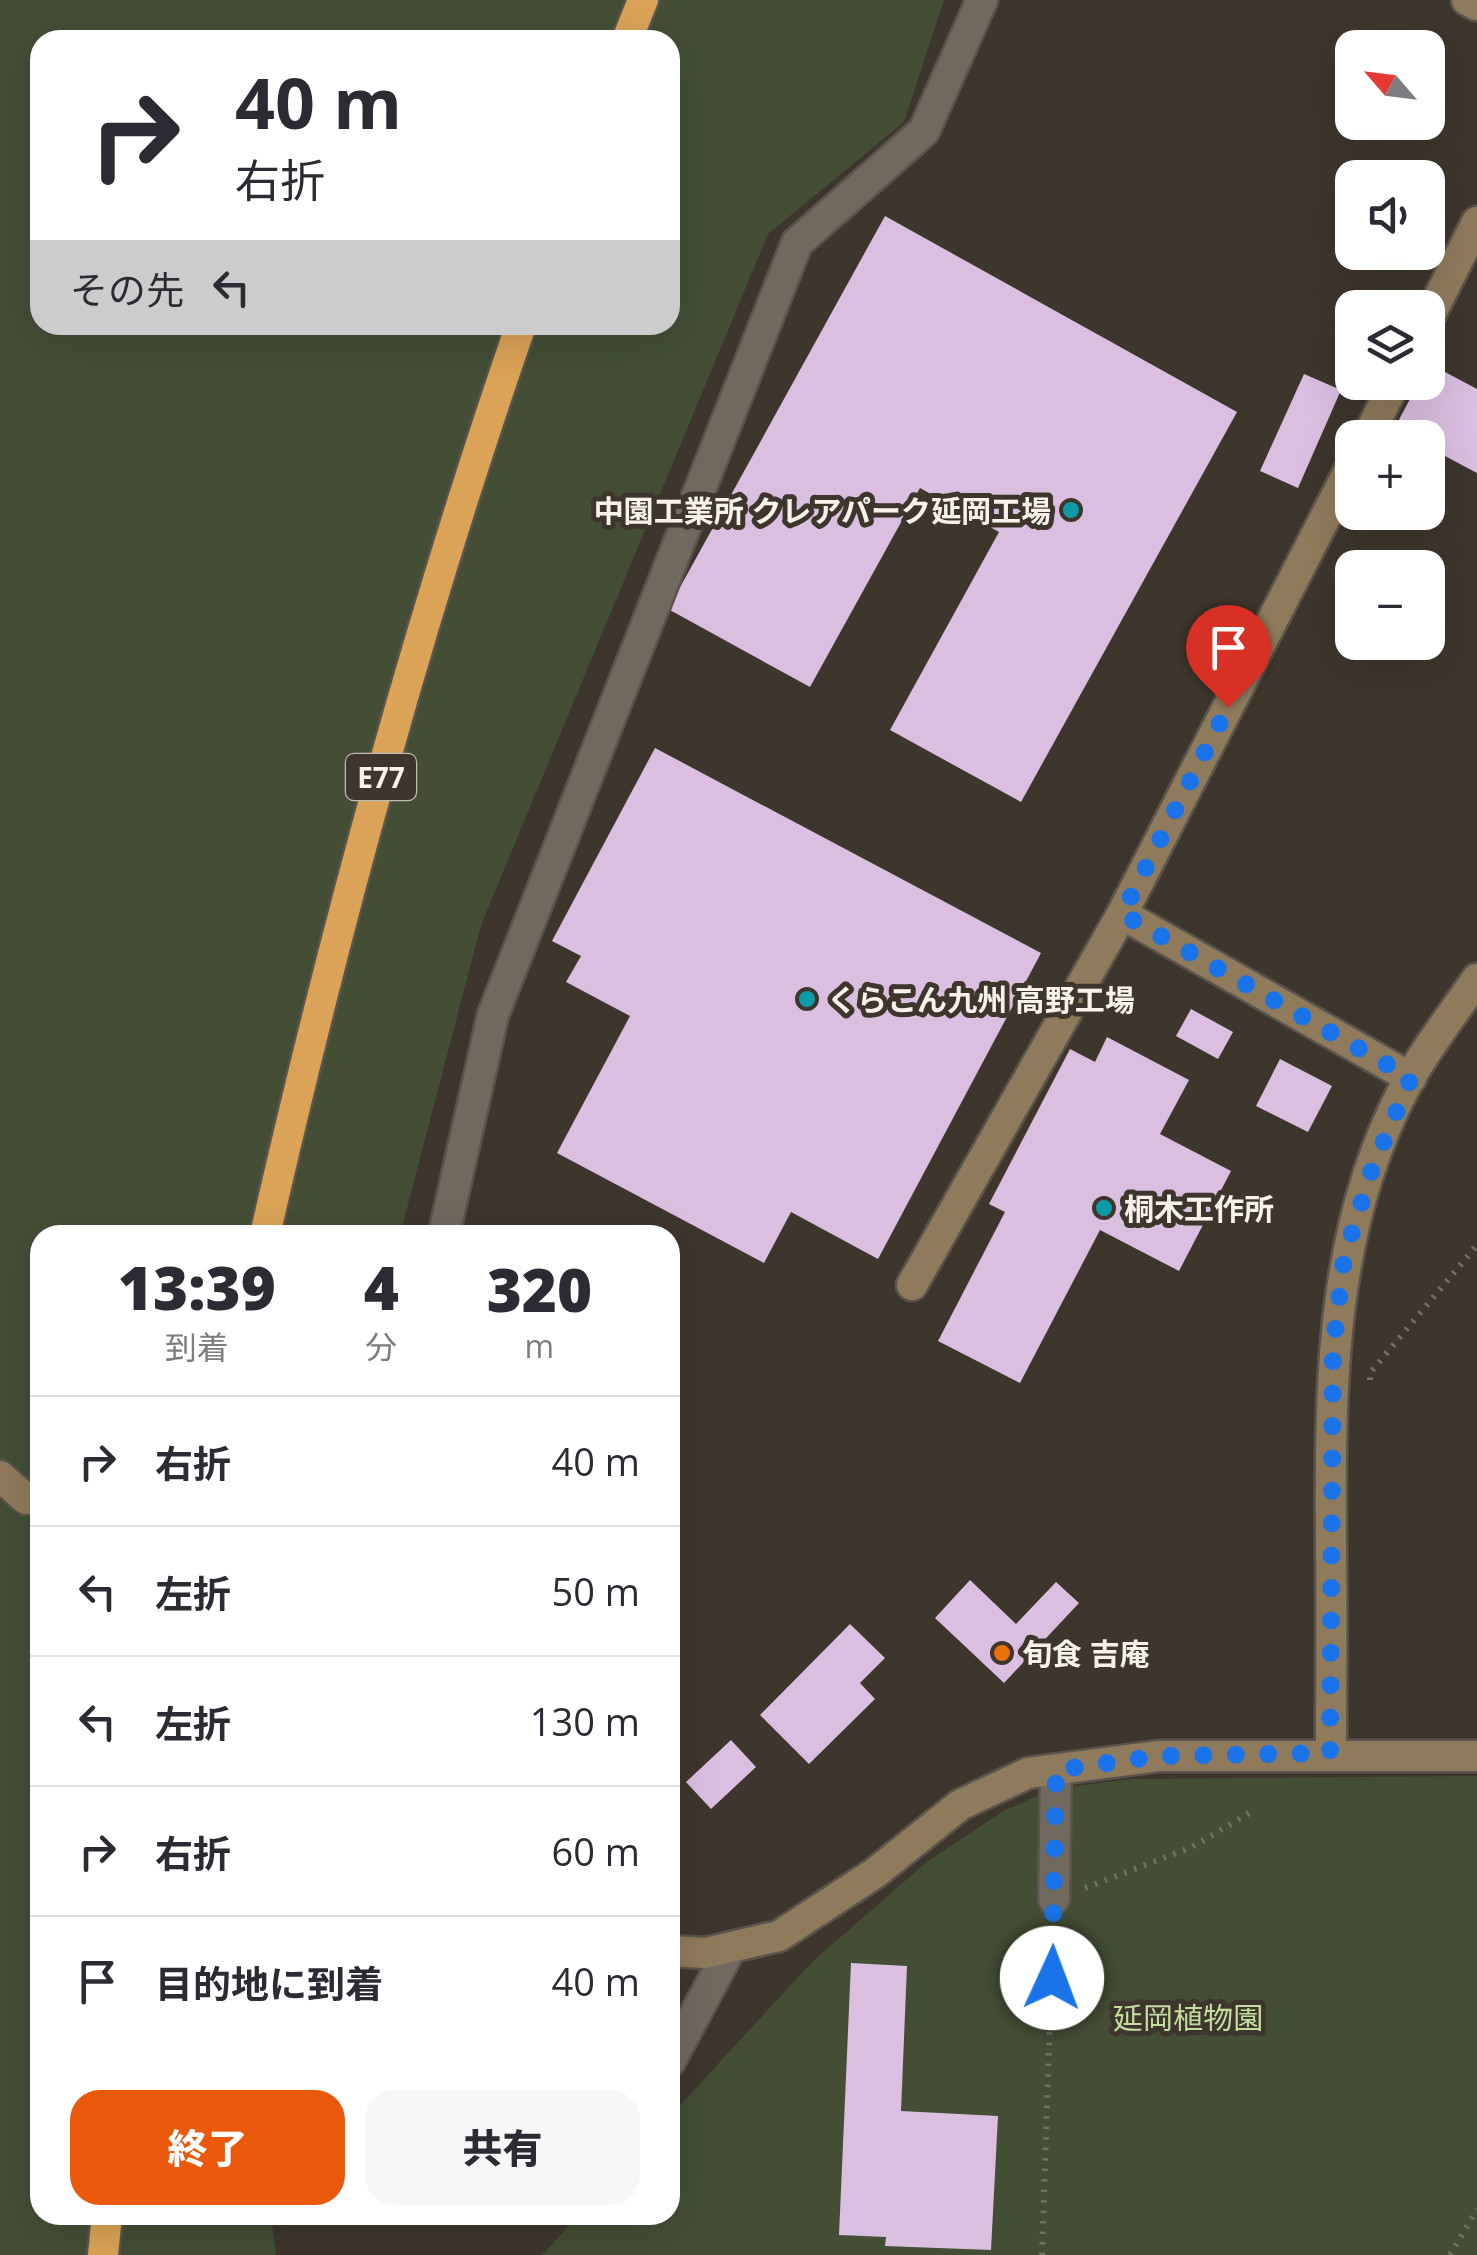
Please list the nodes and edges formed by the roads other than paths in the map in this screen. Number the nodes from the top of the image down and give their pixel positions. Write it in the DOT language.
graph roads {
  1 [pos="632,0"];
  2 [pos="643,0"];
  3 [pos="982,0"];
  4 [pos="1468,0"];
  5 [pos="1477,5"];
  6 [pos="622,30"];
  7 [pos="631,30"];
  8 [pos="1477,222"];
  9 [pos="1443,290"];
  10 [pos="519,335"];
  11 [pos="1335,498"];
  12 [pos="1122,914"];
  13 [pos="1477,979"];
  14 [pos="1411,1078"];
  15 [pos="268,1225"];
  16 [pos="446,1225"];
  17 [pos="912,1286"];
  18 [pos="0,1476"];
  19 [pos="26,1499"];
  20 [pos="1330,1753"];
  21 [pos="1477,1756"];
  22 [pos="1056,1770"];
  23 [pos="1054,1899"];
  24 [pos="731,1947"];
  25 [pos="680,1952"];
  26 [pos="680,2042"];
  27 [pos="106,2225"];
  28 [pos="103,2255"];
  1 -- 6 [label="highway"];
  2 -- 7 [label="highway"];
  3 -- 16 [label="street"];
  4 -- 5 [label="street"];
  8 -- 9 [label="street"];
  10 -- 15 [label="highway, E77"];
  11 -- 12 [label="street"];
  12 -- 14 [label="street"];
  12 -- 17 [label="street"];
  13 -- 14 [label="street"];
  14 -- 20 [label="street"];
  18 -- 19 [label="street"];
  20 -- 21 [label="street"];
  20 -- 22 [label="street"];
  22 -- 23 [label="street"];
  22 -- 24 [label="street"];
  24 -- 25 [label="street"];
  24 -- 26 [label="street"];
  27 -- 28 [label="highway"];
}
